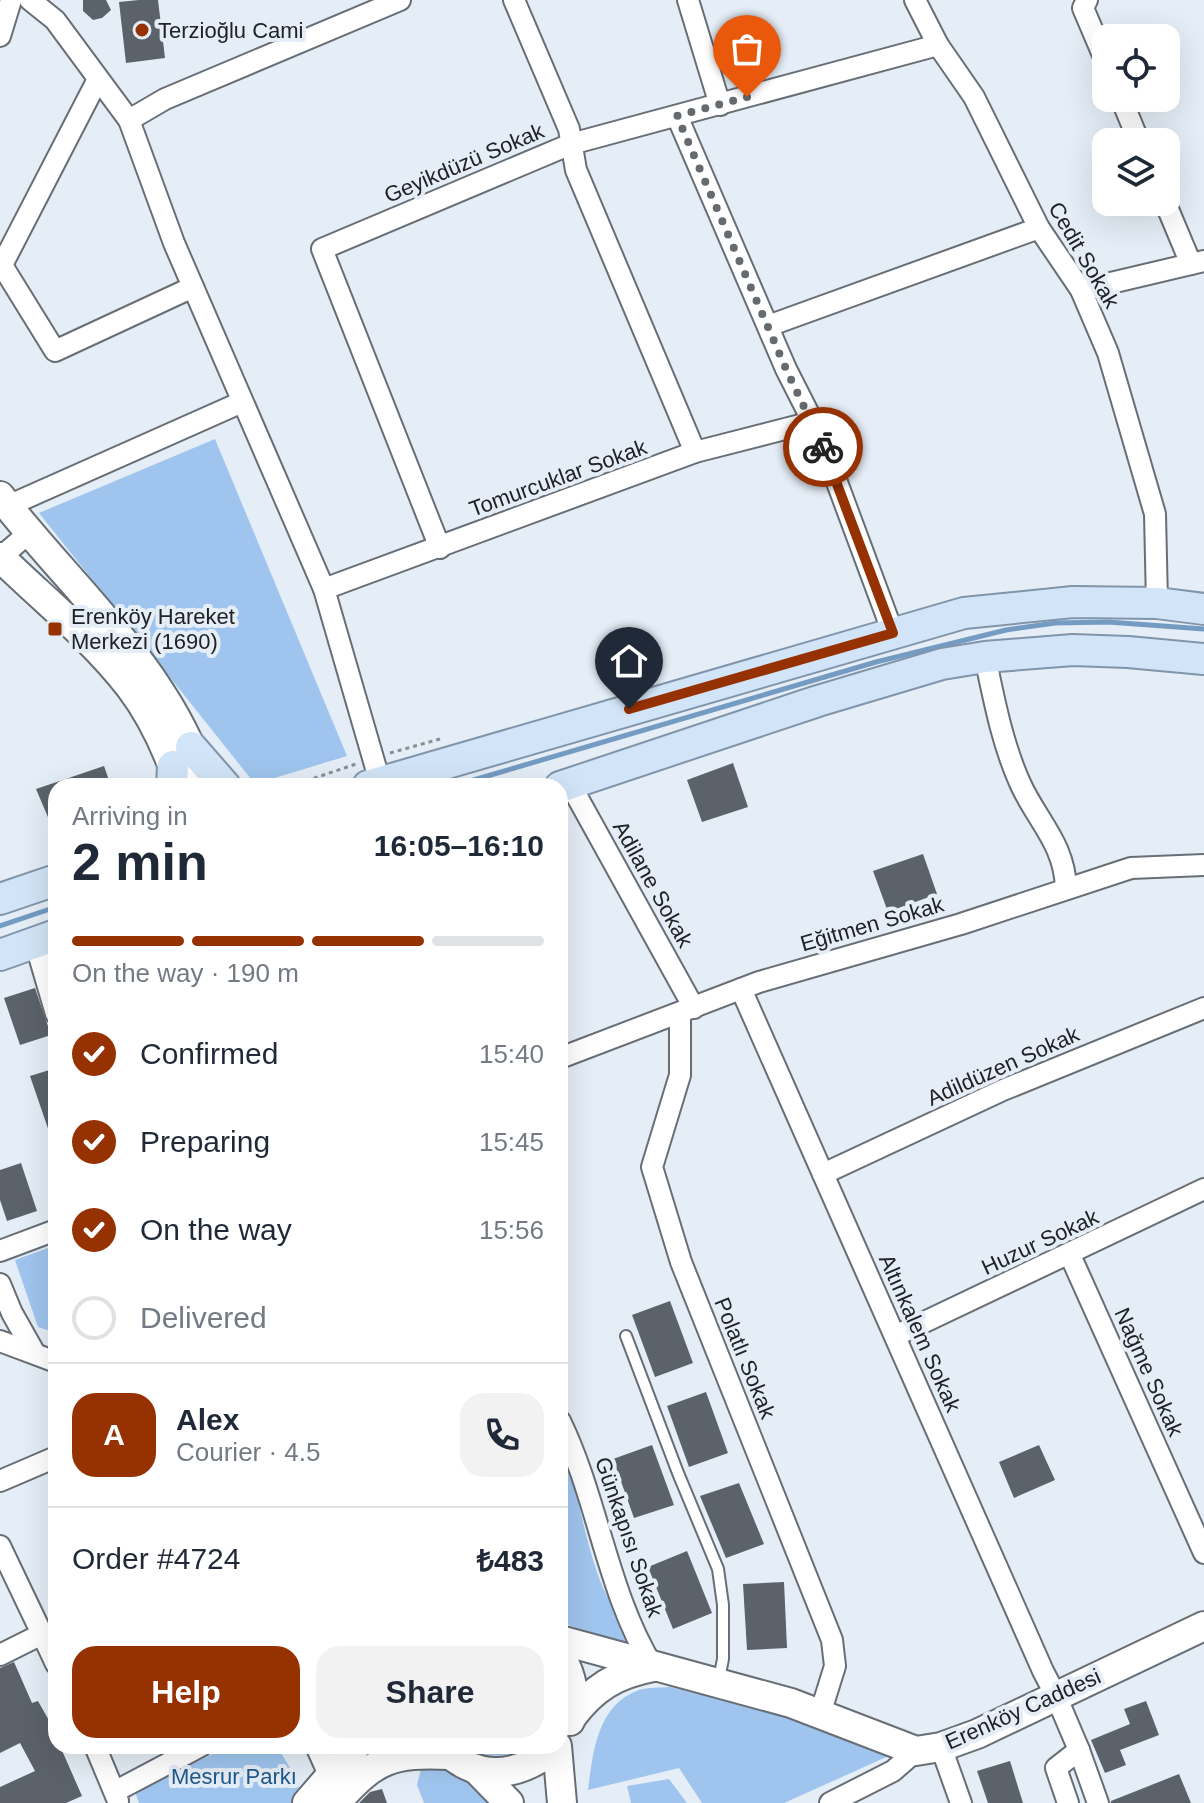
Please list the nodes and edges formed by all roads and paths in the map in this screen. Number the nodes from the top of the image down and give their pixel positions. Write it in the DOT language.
graph roads {
  1 [pos="11,0"];
  2 [pos="30,0"];
  3 [pos="400,0"];
  4 [pos="514,0"];
  5 [pos="688,0"];
  6 [pos="915,0"];
  7 [pos="1087,0"];
  8 [pos="1092,29"];
  9 [pos="0,36"];
  10 [pos="938,45"];
  11 [pos="98,79"];
  12 [pos="720,105"];
  13 [pos="677,116"];
  14 [pos="129,120"];
  15 [pos="571,144"];
  16 [pos="1172,216"];
  17 [pos="1039,228"];
  18 [pos="1197,262"];
  19 [pos="1,263"];
  20 [pos="193,287"];
  21 [pos="1081,290"];
  22 [pos="768,326"];
  23 [pos="242,402"];
  24 [pos="812,422"];
  25 [pos="695,452"];
  26 [pos="4,501"];
  27 [pos="30,532"];
  28 [pos="440,548"];
  29 [pos="0,557"];
  30 [pos="324,589"];
  31 [pos="1157,603"];
  32 [pos="1204,609"];
  33 [pos="893,633"];
  34 [pos="985,657"];
  35 [pos="1204,659"];
  36 [pos="179,771"];
  37 [pos="200,778"];
  38 [pos="372,778"];
  39 [pos="395,778"];
  40 [pos="568,784"];
  41 [pos="568,791"];
  42 [pos="1204,865"];
  43 [pos="48,883"];
  44 [pos="1066,889"];
  45 [pos="0,899"];
  46 [pos="45,938"];
  47 [pos="0,955"];
  48 [pos="48,959"];
  49 [pos="741,989"];
  50 [pos="1204,1008"];
  51 [pos="687,1010"];
  52 [pos="568,1055"];
  53 [pos="823,1174"];
  54 [pos="1204,1189"];
  55 [pos="48,1233"];
  56 [pos="0,1251"];
  57 [pos="1070,1255"];
  58 [pos="0,1284"];
  59 [pos="626,1336"];
  60 [pos="895,1336"];
  61 [pos="0,1341"];
  62 [pos="34,1352"];
  63 [pos="48,1358"];
  64 [pos="568,1438"];
  65 [pos="48,1460"];
  66 [pos="0,1481"];
  67 [pos="0,1546"];
  68 [pos="1204,1553"];
  69 [pos="1204,1626"];
  70 [pos="42,1634"];
  71 [pos="568,1642"];
  72 [pos="48,1647"];
  73 [pos="0,1655"];
  74 [pos="653,1667"];
  75 [pos="568,1668"];
  76 [pos="718,1684"];
  77 [pos="1056,1696"];
  78 [pos="820,1714"];
  79 [pos="568,1720"];
  80 [pos="568,1726"];
  81 [pos="929,1749"];
  82 [pos="1079,1750"];
  83 [pos="98,1754"];
  84 [pos="188,1754"];
  85 [pos="319,1754"];
  86 [pos="352,1754"];
  87 [pos="393,1754"];
  88 [pos="450,1754"];
  89 [pos="547,1754"];
  90 [pos="557,1754"];
  91 [pos="476,1769"];
  92 [pos="333,1790"];
  93 [pos="117,1797"];
  94 [pos="307,1803"];
  95 [pos="509,1803"];
  96 [pos="562,1803"];
  97 [pos="830,1803"];
  98 [pos="961,1803"];
  99 [pos="1068,1803"];
  100 [pos="1098,1803"];
  1 -- 9 [label="street"];
  2 -- 11 [label="street"];
  3 -- 14 [label="street"];
  4 -- 15 [label="street"];
  5 -- 12 [label="street"];
  6 -- 10 [label="street, Cedit Sokak"];
  7 -- 8 [label="street"];
  10 -- 12 [label="street, Geyikdüzü Sokak"];
  10 -- 17 [label="street, Cedit Sokak"];
  11 -- 14 [label="street"];
  11 -- 19 [label="street"];
  12 -- 13 [label="street, Geyikdüzü Sokak"];
  13 -- 15 [label="street, Geyikdüzü Sokak"];
  13 -- 22 [label="street"];
  14 -- 20 [label="street"];
  15 -- 25 [label="street"];
  15 -- 28 [label="street, Geyikdüzü Sokak"];
  16 -- 18 [label="street"];
  17 -- 21 [label="street, Cedit Sokak"];
  17 -- 22 [label="street"];
  18 -- 21 [label="street"];
  19 -- 20 [label="street"];
  20 -- 23 [label="street"];
  21 -- 31 [label="street, Cedit Sokak"];
  22 -- 24 [label="street"];
  23 -- 26 [label="street"];
  23 -- 30 [label="street"];
  24 -- 25 [label="street, Tomurcuklar Sokak"];
  24 -- 33 [label="street"];
  25 -- 28 [label="street, Tomurcuklar Sokak"];
  26 -- 27 [label="main road"];
  27 -- 29 [label="street"];
  27 -- 36 [label="main road"];
  28 -- 30 [label="street, Tomurcuklar Sokak"];
  29 -- 36 [label="main road"];
  30 -- 38 [label="street"];
  31 -- 32 [label="main road"];
  31 -- 33 [label="main road"];
  33 -- 39 [label="main road"];
  34 -- 35 [label="main road"];
  34 -- 40 [label="main road"];
  34 -- 44 [label="street"];
  36 -- 37 [label="main road"];
  41 -- 51 [label="street, Adilane Sokak"];
  42 -- 44 [label="street, Eğitmen Sokak"];
  43 -- 45 [label="main road"];
  44 -- 49 [label="street, Eğitmen Sokak"];
  46 -- 47 [label="main road"];
  46 -- 48 [label="street"];
  49 -- 51 [label="street, Eğitmen Sokak"];
  49 -- 53 [label="street, Altınkalem Sokak"];
  50 -- 53 [label="street, Adildüzen Sokak"];
  51 -- 52 [label="street, Eğitmen Sokak"];
  51 -- 78 [label="street, Polatlı Sokak"];
  53 -- 60 [label="street, Altınkalem Sokak"];
  54 -- 57 [label="street, Huzur Sokak"];
  55 -- 56 [label="street"];
  57 -- 60 [label="street, Huzur Sokak"];
  57 -- 68 [label="street, Nağme Sokak"];
  58 -- 62 [label="street"];
  59 -- 76 [label="lane"];
  60 -- 77 [label="street, Altınkalem Sokak"];
  61 -- 62 [label="street"];
  62 -- 63 [label="street"];
  64 -- 74 [label="street, Günkapısı Sokak"];
  65 -- 66 [label="street"];
  67 -- 70 [label="street"];
  69 -- 77 [label="main road, Erenköy Caddesi"];
  70 -- 72 [label="street"];
  70 -- 73 [label="street"];
  71 -- 74 [label="main road, Erenköy Caddesi"];
  74 -- 76 [label="main road, Erenköy Caddesi"];
  74 -- 80 [label="main road"];
  75 -- 79 [label="main road"];
  76 -- 78 [label="main road, Erenköy Caddesi"];
  77 -- 81 [label="main road, Erenköy Caddesi"];
  77 -- 82 [label="street, Altınkalem Sokak"];
  78 -- 81 [label="main road, Erenköy Caddesi"];
  81 -- 97 [label="street"];
  81 -- 98 [label="street"];
  82 -- 99 [label="street"];
  82 -- 100 [label="street, Altınkalem Sokak"];
  83 -- 93 [label="street"];
  84 -- 93 [label="street"];
  85 -- 92 [label="street"];
  86 -- 92 [label="main road"];
  87 -- 92 [label="main road"];
  88 -- 91 [label="main road"];
  89 -- 91 [label="main road"];
  90 -- 96 [label="main road"];
  91 -- 95 [label="main road"];
  92 -- 94 [label="main road"];
}
